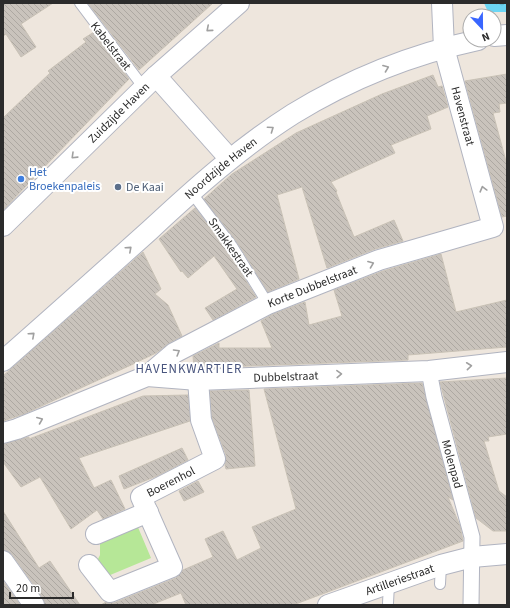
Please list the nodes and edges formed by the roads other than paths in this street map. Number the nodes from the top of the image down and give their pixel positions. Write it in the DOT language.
graph roads {
  1 [pos="80,3"];
  2 [pos="239,3"];
  3 [pos="442,3"];
  4 [pos="462,44"];
  5 [pos="444,48"];
  6 [pos="150,82"];
  7 [pos="229,158"];
  8 [pos="191,192"];
  9 [pos="3,226"];
  10 [pos="493,227"];
  11 [pos="268,304"];
  12 [pos="3,361"];
  13 [pos="507,362"];
  14 [pos="429,371"];
  15 [pos="146,376"];
  16 [pos="198,380"];
  17 [pos="3,433"];
  18 [pos="148,512"];
  19 [pos="96,534"];
  20 [pos="507,554"];
  21 [pos="472,557"];
  22 [pos="3,561"];
  23 [pos="89,565"];
  24 [pos="390,584"];
  25 [pos="388,603"];
  26 [pos="335,604"];
  27 [pos="34,605"];
  28 [pos="471,605"];
  1 -- 6 [label="lane, Kabelstraat"];
  2 -- 6 [label="street, Zuidzijde Haven, one-way"];
  3 -- 5 [label="street, Havenstraat"];
  4 -- 5 [label="street, Noordzijde Haven"];
  7 -- 5 [label="street, Noordzijde Haven, one-way"];
  10 -- 5 [label="street, Havenstraat, one-way"];
  6 -- 7 [label="street"];
  6 -- 9 [label="street, Zuidzijde Haven, one-way"];
  7 -- 8 [label="street, Noordzijde Haven"];
  8 -- 11 [label="lane, Smakkestraat"];
  12 -- 8 [label="street, Noordzijde Haven, one-way"];
  11 -- 10 [label="street, Korte Dubbelstraat, one-way"];
  15 -- 11 [label="street, Korte Dubbelstraat, one-way"];
  14 -- 13 [label="street, Dubbelstraat, one-way"];
  16 -- 14 [label="street, Dubbelstraat, one-way"];
  14 -- 21 [label="street, Molenpad"];
  15 -- 16 [label="street, Dubbelstraat"];
  17 -- 15 [label="street, Dubbelstraat, one-way"];
  16 -- 18 [label="street, Boerenhol"];
  18 -- 19 [label="street, Boerenhol"];
  18 -- 23 [label="street, Boerenhol"];
  20 -- 21 [label="street, Artilleriestraat"];
  21 -- 24 [label="street, Artilleriestraat"];
  21 -- 28 [label="street, Molenpad"];
  22 -- 27 [label="street"];
  24 -- 25 [label="lane"];
  24 -- 26 [label="street, Artilleriestraat"];
}
